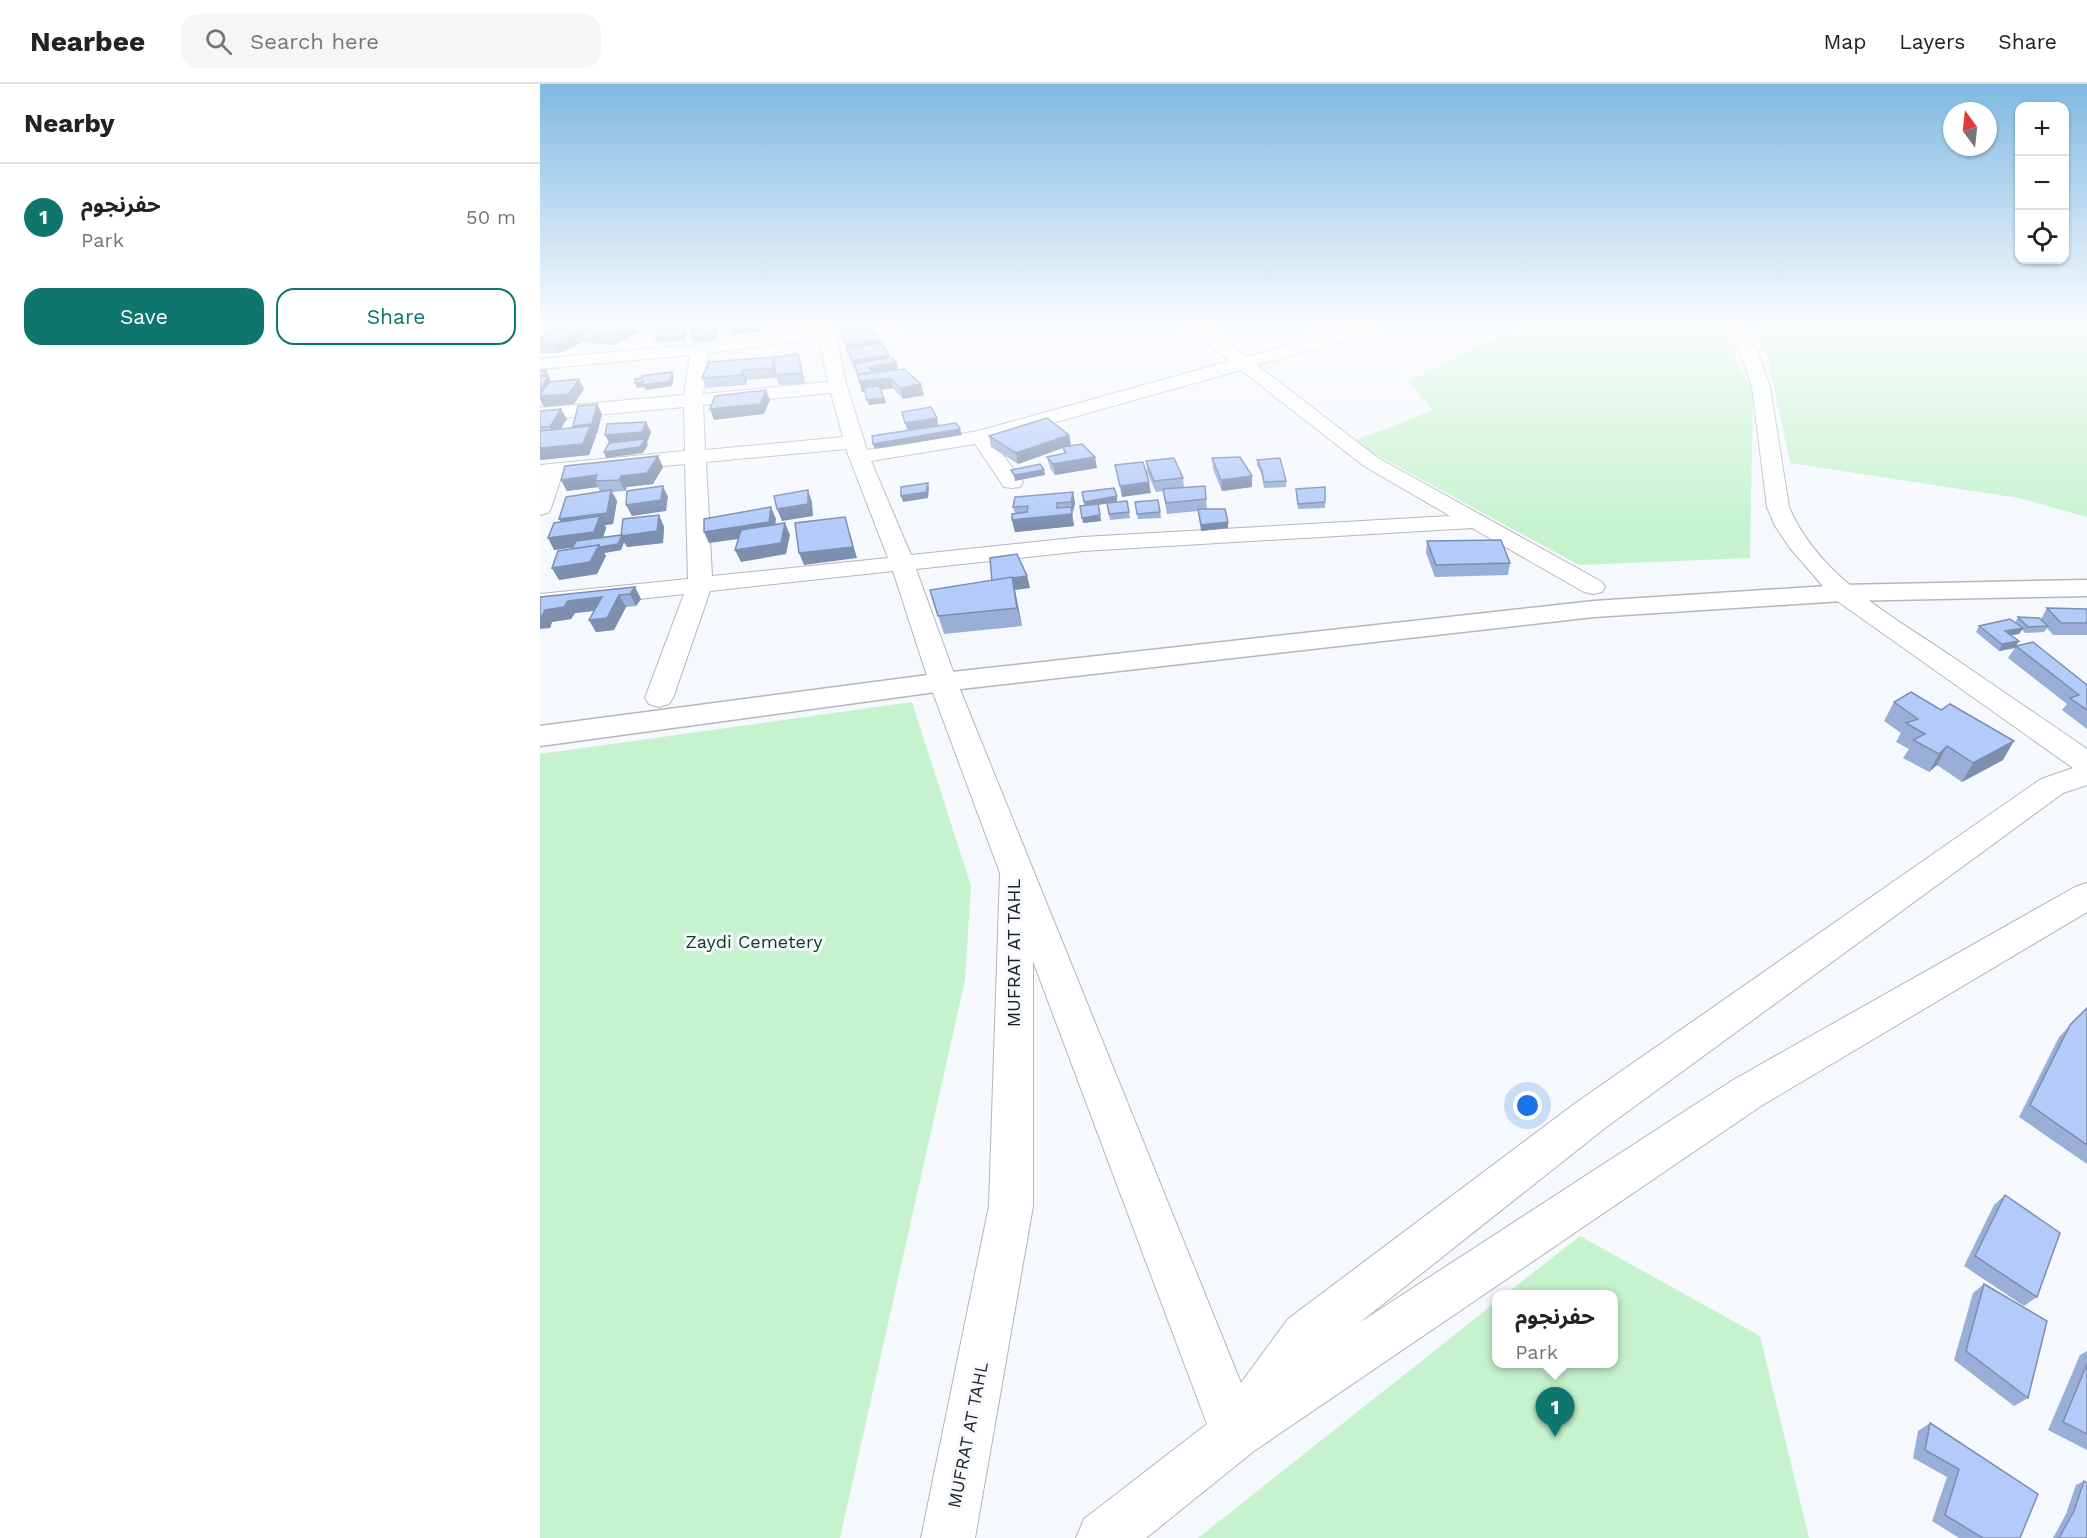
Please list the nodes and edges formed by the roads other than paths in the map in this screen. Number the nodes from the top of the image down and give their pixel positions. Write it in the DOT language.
graph roads {
  1 [pos="694,392"];
  2 [pos="784,392"];
  3 [pos="839,392"];
  4 [pos="1140,392"];
  5 [pos="1280,392"];
  6 [pos="1762,392"];
  7 [pos="693,400"];
  8 [pos="540,414"];
  9 [pos="980,437"];
  10 [pos="857,450"];
  11 [pos="697,456"];
  12 [pos="547,470"];
  13 [pos="1012,482"];
  14 [pos="540,508"];
  15 [pos="1477,521"];
  16 [pos="902,562"];
  17 [pos="2087,571"];
  18 [pos="1824,573"];
  19 [pos="700,585"];
  20 [pos="1593,587"];
  21 [pos="2087,588"];
  22 [pos="1842,593"];
  23 [pos="540,602"];
  24 [pos="939,671"];
  25 [pos="659,698"];
  26 [pos="540,713"];
  27 [pos="540,736"];
  28 [pos="2087,763"];
  29 [pos="2087,774"];
  30 [pos="1017,873"];
  31 [pos="2087,896"];
  32 [pos="1236,1433"];
  33 [pos="948,1538"];
  34 [pos="1103,1538"];
  1 -- 7 [label="street"];
  2 -- 7 [label="street"];
  3 -- 10 [label="street, MUFRAT AT TAHL"];
  4 -- 9 [label="street"];
  5 -- 15 [label="street"];
  6 -- 18 [label="street"];
  7 -- 8 [label="street"];
  7 -- 11 [label="street"];
  9 -- 10 [label="street"];
  9 -- 13 [label="street"];
  10 -- 11 [label="street"];
  10 -- 16 [label="street, MUFRAT AT TAHL"];
  11 -- 12 [label="street"];
  11 -- 19 [label="street"];
  12 -- 14 [label="street"];
  15 -- 16 [label="street"];
  15 -- 20 [label="street"];
  16 -- 19 [label="street"];
  16 -- 24 [label="street, MUFRAT AT TAHL"];
  17 -- 18 [label="main road"];
  18 -- 20 [label="main road"];
  18 -- 22 [label="street"];
  19 -- 23 [label="street"];
  19 -- 25 [label="street"];
  20 -- 24 [label="main road"];
  21 -- 22 [label="main road"];
  22 -- 24 [label="main road"];
  22 -- 28 [label="street"];
  24 -- 25 [label="main road"];
  24 -- 27 [label="main road"];
  24 -- 30 [label="street, MUFRAT AT TAHL"];
  25 -- 26 [label="main road"];
  29 -- 32 [label="street"];
  30 -- 32 [label="street"];
  30 -- 33 [label="street, MUFRAT AT TAHL"];
  31 -- 32 [label="street"];
  32 -- 34 [label="street"];
}
